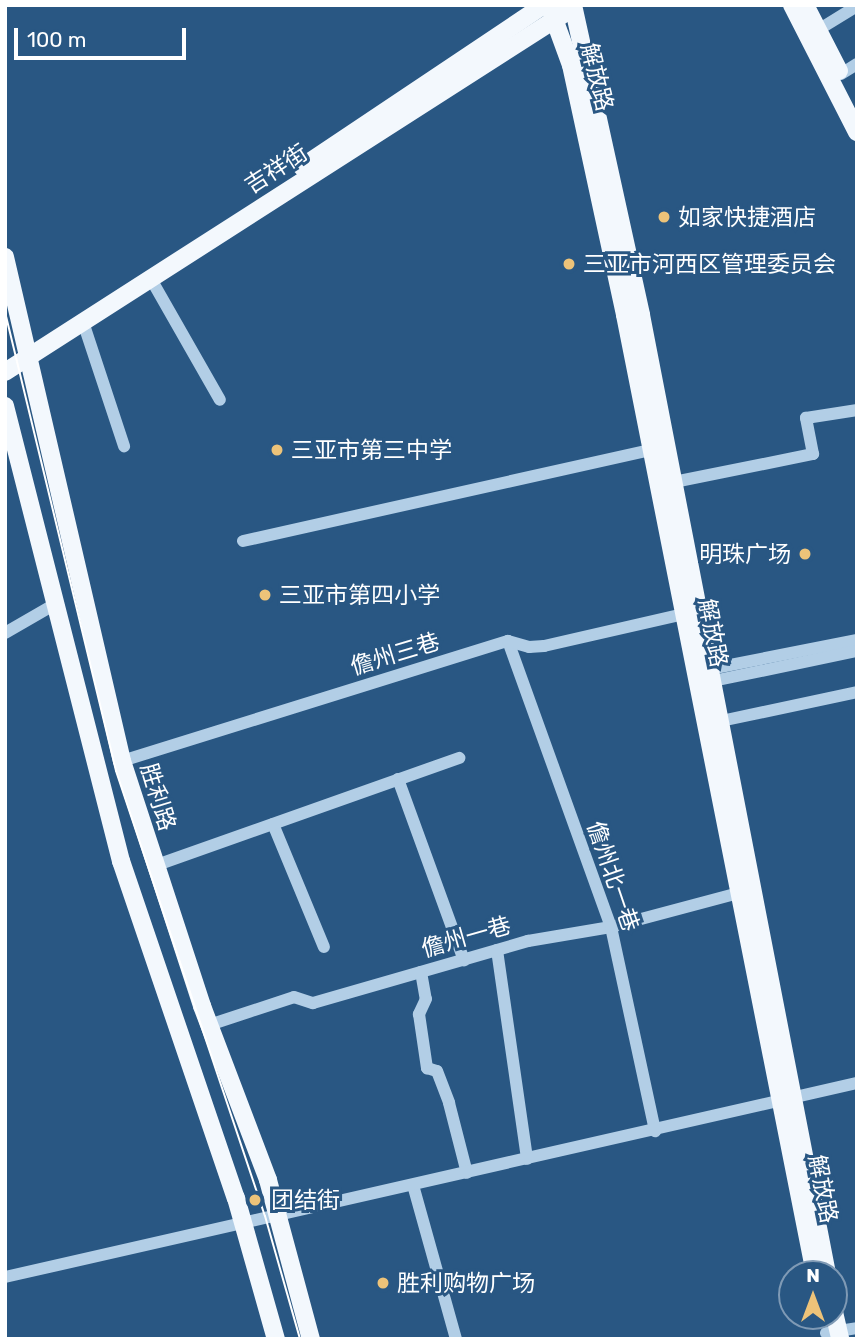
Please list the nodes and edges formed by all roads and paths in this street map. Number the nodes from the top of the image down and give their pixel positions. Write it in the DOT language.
graph roads {
  1 [pos="792,5"];
  2 [pos="806,5"];
  3 [pos="575,6"];
  4 [pos="857,6"];
  5 [pos="550,10"];
  6 [pos="818,30"];
  7 [pos="857,64"];
  8 [pos="841,74"];
  9 [pos="857,106"];
  10 [pos="857,132"];
  11 [pos="5,257"];
  12 [pos="151,279"];
  13 [pos="83,321"];
  14 [pos="29,350"];
  15 [pos="5,359"];
  16 [pos="5,372"];
  17 [pos="220,400"];
  18 [pos="5,406"];
  19 [pos="857,410"];
  20 [pos="124,446"];
  21 [pos="651,450"];
  22 [pos="674,482"];
  23 [pos="243,541"];
  24 [pos="57,603"];
  25 [pos="684,614"];
  26 [pos="5,633"];
  27 [pos="857,640"];
  28 [pos="508,641"];
  29 [pos="857,651"];
  30 [pos="712,675"];
  31 [pos="857,692"];
  32 [pos="721,721"];
  33 [pos="458,758"];
  34 [pos="122,761"];
  35 [pos="398,779"];
  36 [pos="273,824"];
  37 [pos="154,866"];
  38 [pos="739,893"];
  39 [pos="611,927"];
  40 [pos="324,947"];
  41 [pos="497,950"];
  42 [pos="464,960"];
  43 [pos="421,972"];
  44 [pos="209,1025"];
  45 [pos="857,1083"];
  46 [pos="787,1101"];
  47 [pos="655,1131"];
  48 [pos="527,1160"];
  49 [pos="467,1173"];
  50 [pos="413,1185"];
  51 [pos="278,1213"];
  52 [pos="243,1221"];
  53 [pos="813,1260"];
  54 [pos="824,1260"];
  55 [pos="5,1277"];
  56 [pos="857,1328"];
  57 [pos="831,1332"];
  58 [pos="276,1339"];
  59 [pos="311,1339"];
  60 [pos="456,1339"];
  1 -- 10 [label="main road"];
  2 -- 6 [label="main road"];
  3 -- 5 [label="main road, 吉祥街"];
  3 -- 22 [label="main road, 解放路"];
  4 -- 6 [label="street"];
  5 -- 12 [label="main road, 吉祥街"];
  5 -- 14 [label="main road, 吉祥街"];
  5 -- 21 [label="main road, 解放路"];
  6 -- 8 [label="main road"];
  7 -- 8 [label="street"];
  8 -- 9 [label="main road"];
  11 -- 14 [label="main road, 胜利路"];
  12 -- 13 [label="main road, 吉祥街"];
  12 -- 17 [label="street"];
  13 -- 14 [label="main road, 吉祥街"];
  13 -- 20 [label="street"];
  14 -- 15 [label="main road, 吉祥街"];
  14 -- 16 [label="main road, 吉祥街"];
  14 -- 34 [label="main road, 胜利路"];
  18 -- 24 [label="main road"];
  19 -- 22 [label="street"];
  21 -- 23 [label="street"];
  21 -- 25 [label="main road, 解放路"];
  22 -- 30 [label="main road, 解放路"];
  24 -- 26 [label="street"];
  24 -- 52 [label="main road"];
  25 -- 28 [label="street, 儋州三巷"];
  25 -- 38 [label="main road, 解放路"];
  27 -- 30 [label="street"];
  28 -- 34 [label="street, 儋州三巷"];
  28 -- 39 [label="street, 儋州北一巷"];
  29 -- 30 [label="street"];
  30 -- 32 [label="main road, 解放路"];
  31 -- 32 [label="street"];
  32 -- 46 [label="main road, 解放路"];
  33 -- 35 [label="street"];
  34 -- 37 [label="main road, 胜利路"];
  35 -- 36 [label="street"];
  35 -- 42 [label="street"];
  36 -- 37 [label="street"];
  36 -- 40 [label="street"];
  37 -- 44 [label="main road, 胜利路"];
  38 -- 39 [label="street, 儋州一巷"];
  38 -- 46 [label="main road, 解放路"];
  39 -- 41 [label="street, 儋州一巷"];
  39 -- 47 [label="street, 儋州北一巷"];
  41 -- 42 [label="street, 儋州一巷"];
  41 -- 48 [label="street"];
  42 -- 43 [label="street, 儋州一巷"];
  43 -- 44 [label="street, 儋州一巷"];
  43 -- 49 [label="street"];
  44 -- 51 [label="main road, 胜利路"];
  45 -- 46 [label="street"];
  46 -- 47 [label="street"];
  46 -- 53 [label="main road, 解放路"];
  46 -- 54 [label="main road, 解放路"];
  47 -- 48 [label="street"];
  48 -- 49 [label="street"];
  49 -- 50 [label="street"];
  50 -- 51 [label="street"];
  50 -- 60 [label="street"];
  51 -- 52 [label="street"];
  51 -- 59 [label="main road, 胜利路"];
  52 -- 55 [label="street"];
  52 -- 58 [label="main road"];
  56 -- 57 [label="street"];
}
